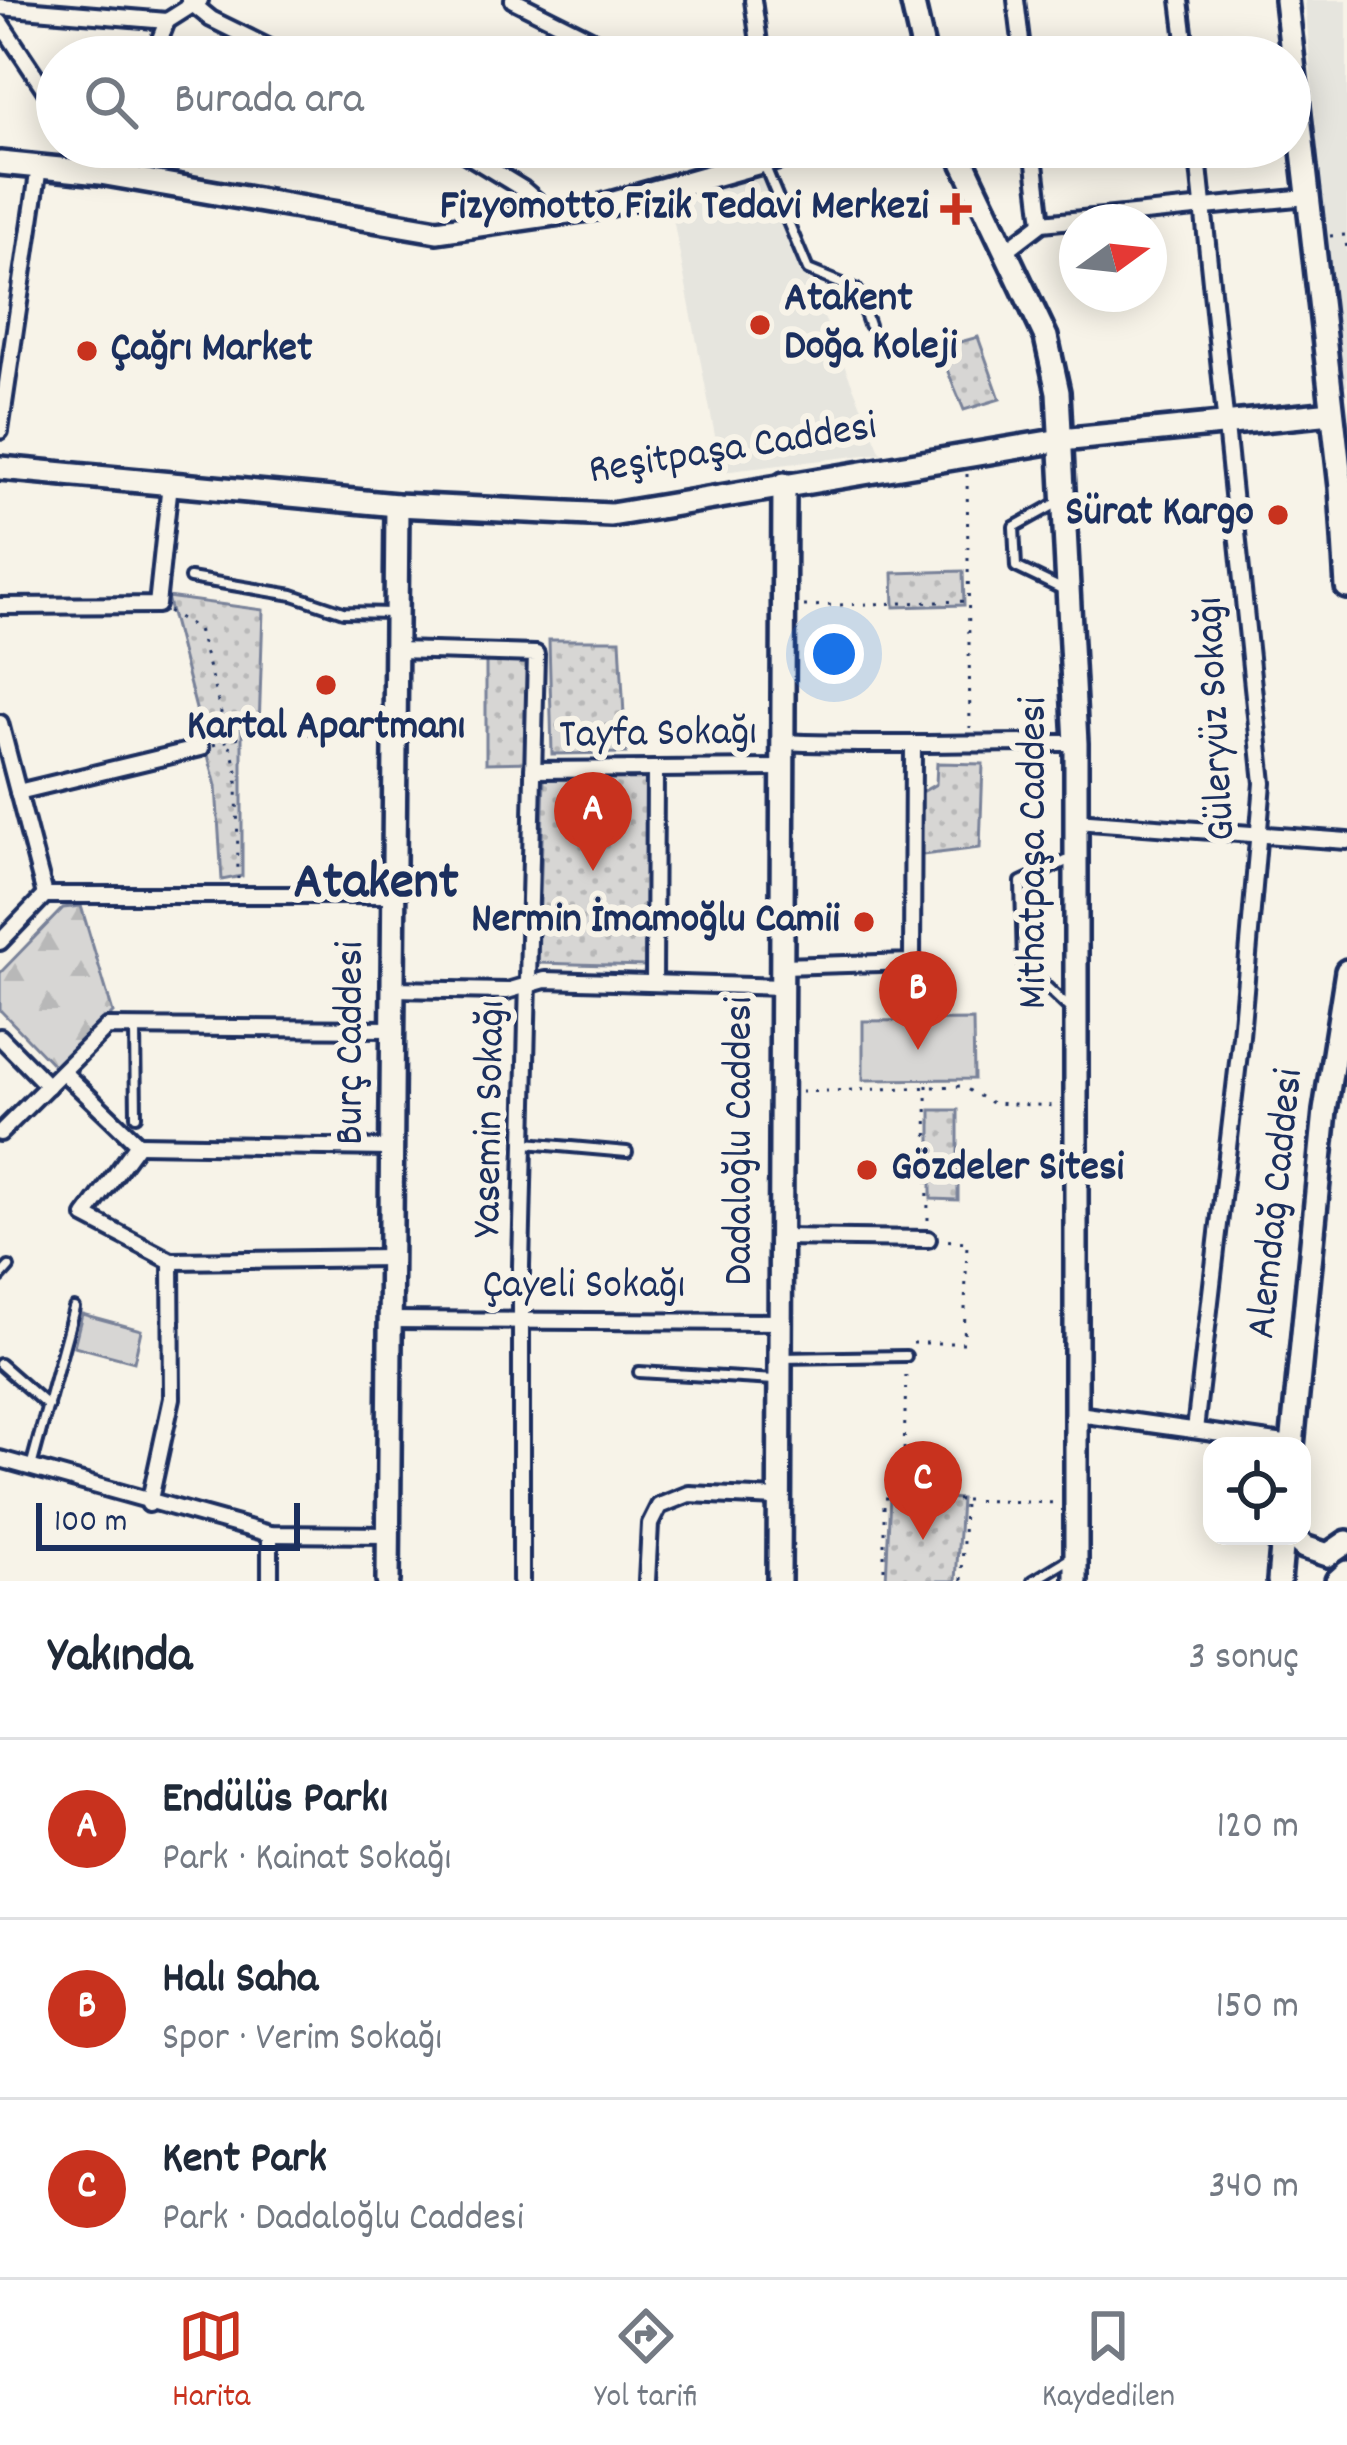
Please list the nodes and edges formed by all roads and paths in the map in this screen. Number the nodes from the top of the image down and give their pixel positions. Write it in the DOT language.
graph roads {
  1 [pos="513,0"];
  2 [pos="753,0"];
  3 [pos="912,0"];
  4 [pos="1016,0"];
  5 [pos="1180,0"];
  6 [pos="1286,0"];
  7 [pos="193,1"];
  8 [pos="0,7"];
  9 [pos="167,21"];
  10 [pos="0,22"];
  11 [pos="162,36"];
  12 [pos="252,36"];
  13 [pos="585,36"];
  14 [pos="758,36"];
  15 [pos="920,36"];
  16 [pos="1020,36"];
  17 [pos="1184,36"];
  18 [pos="1290,36"];
  19 [pos="36,76"];
  20 [pos="0,163"];
  21 [pos="36,166"];
  22 [pos="39,168"];
  23 [pos="56,168"];
  24 [pos="97,168"];
  25 [pos="103,168"];
  26 [pos="488,168"];
  27 [pos="724,168"];
  28 [pos="779,168"];
  29 [pos="966,168"];
  30 [pos="1036,168"];
  31 [pos="1200,168"];
  32 [pos="1304,168"];
  33 [pos="100,173"];
  34 [pos="1307,197"];
  35 [pos="1204,206"];
  36 [pos="552,214"];
  37 [pos="1042,223"];
  38 [pos="1004,251"];
  39 [pos="868,325"];
  40 [pos="1332,413"];
  41 [pos="1227,424"];
  42 [pos="0,431"];
  43 [pos="1061,440"];
  44 [pos="967,455"];
  45 [pos="0,468"];
  46 [pos="170,483"];
  47 [pos="784,484"];
  48 [pos="1066,498"];
  49 [pos="397,505"];
  50 [pos="190,578"];
  51 [pos="1347,587"];
  52 [pos="1072,594"];
  53 [pos="969,601"];
  54 [pos="158,605"];
  55 [pos="0,606"];
  56 [pos="784,606"];
  57 [pos="397,613"];
  58 [pos="397,650"];
  59 [pos="0,723"];
  60 [pos="395,736"];
  61 [pos="232,740"];
  62 [pos="783,742"];
  63 [pos="970,742"];
  64 [pos="1076,743"];
  65 [pos="201,748"];
  66 [pos="913,748"];
  67 [pos="3,752"];
  68 [pos="783,767"];
  69 [pos="533,770"];
  70 [pos="655,770"];
  71 [pos="18,792"];
  72 [pos="1076,821"];
  73 [pos="1261,835"];
  74 [pos="1347,841"];
  75 [pos="1076,856"];
  76 [pos="238,893"];
  77 [pos="45,895"];
  78 [pos="393,896"];
  79 [pos="0,942"];
  80 [pos="1347,971"];
  81 [pos="782,976"];
  82 [pos="654,983"];
  83 [pos="528,985"];
  84 [pos="392,989"];
  85 [pos="1076,1013"];
  86 [pos="134,1027"];
  87 [pos="391,1029"];
  88 [pos="0,1037"];
  89 [pos="63,1072"];
  90 [pos="927,1085"];
  91 [pos="48,1086"];
  92 [pos="781,1093"];
  93 [pos="1076,1107"];
  94 [pos="136,1116"];
  95 [pos="0,1133"];
  96 [pos="526,1143"];
  97 [pos="138,1144"];
  98 [pos="391,1148"];
  99 [pos="627,1152"];
  100 [pos="780,1238"];
  101 [pos="928,1240"];
  102 [pos="389,1258"];
  103 [pos="171,1261"];
  104 [pos="9,1268"];
  105 [pos="0,1276"];
  106 [pos="74,1308"];
  107 [pos="388,1320"];
  108 [pos="522,1321"];
  109 [pos="780,1322"];
  110 [pos="907,1356"];
  111 [pos="0,1364"];
  112 [pos="780,1369"];
  113 [pos="639,1372"];
  114 [pos="48,1406"];
  115 [pos="1078,1414"];
  116 [pos="1195,1430"];
  117 [pos="1240,1437"];
  118 [pos="1293,1437"];
  119 [pos="0,1459"];
  120 [pos="31,1468"];
  121 [pos="779,1498"];
  122 [pos="903,1498"];
  123 [pos="964,1500"];
  124 [pos="1078,1503"];
  125 [pos="149,1504"];
  126 [pos="269,1534"];
  127 [pos="388,1535"];
  128 [pos="1347,1543"];
  129 [pos="1286,1545"];
  130 [pos="1301,1545"];
  131 [pos="1077,1554"];
  132 [pos="1347,1572"];
  133 [pos="270,1581"];
  134 [pos="388,1581"];
  135 [pos="521,1581"];
  136 [pos="647,1581"];
  137 [pos="778,1581"];
  138 [pos="884,1581"];
  139 [pos="962,1581"];
  140 [pos="1033,1581"];
  141 [pos="1076,1581"];
  142 [pos="1279,1581"];
  143 [pos="1337,1581"];
  1 -- 13 [label="street"];
  2 -- 14 [label="street"];
  3 -- 15 [label="street"];
  4 -- 16 [label="street"];
  5 -- 17 [label="street"];
  6 -- 18 [label="street"];
  7 -- 9 [label="street"];
  7 -- 12 [label="street"];
  8 -- 9 [label="street"];
  9 -- 11 [label="street"];
  10 -- 19 [label="street"];
  20 -- 21 [label="street"];
  22 -- 42 [label="street"];
  23 -- 33 [label="street"];
  24 -- 33 [label="street"];
  25 -- 33 [label="street"];
  26 -- 36 [label="street"];
  27 -- 36 [label="street"];
  28 -- 39 [label="lane"];
  29 -- 38 [label="street, Mithatpaşa Caddesi"];
  30 -- 37 [label="street"];
  31 -- 35 [label="street, Güleryüz Sokağı"];
  32 -- 34 [label="street"];
  33 -- 36 [label="street"];
  34 -- 35 [label="street"];
  34 -- 40 [label="street"];
  35 -- 37 [label="street"];
  35 -- 41 [label="street, Güleryüz Sokağı"];
  37 -- 38 [label="street"];
  38 -- 43 [label="street, Mithatpaşa Caddesi"];
  40 -- 41 [label="street, Reşitpaşa Caddesi"];
  40 -- 51 [label="street"];
  41 -- 43 [label="street, Reşitpaşa Caddesi"];
  41 -- 73 [label="street, Güleryüz Sokağı"];
  43 -- 44 [label="street, Reşitpaşa Caddesi"];
  43 -- 48 [label="street, Mithatpaşa Caddesi"];
  44 -- 47 [label="street, Reşitpaşa Caddesi"];
  44 -- 53 [label="path"];
  45 -- 46 [label="street, Reşitpaşa Caddesi"];
  46 -- 49 [label="street, Reşitpaşa Caddesi"];
  46 -- 54 [label="street"];
  47 -- 49 [label="street, Reşitpaşa Caddesi"];
  47 -- 56 [label="street, Dadaloğlu Caddesi"];
  48 -- 52 [label="street, Mithatpaşa Caddesi"];
  48 -- 52 [label="lane"];
  49 -- 57 [label="street, Burç Caddesi"];
  50 -- 57 [label="lane"];
  52 -- 64 [label="street, Mithatpaşa Caddesi"];
  53 -- 56 [label="path"];
  53 -- 63 [label="path"];
  54 -- 55 [label="street"];
  54 -- 61 [label="path"];
  56 -- 62 [label="street, Dadaloğlu Caddesi"];
  57 -- 58 [label="street, Burç Caddesi"];
  58 -- 60 [label="street, Burç Caddesi"];
  58 -- 69 [label="street, Yasemin Sokağı"];
  59 -- 67 [label="street"];
  60 -- 61 [label="path"];
  60 -- 78 [label="street, Burç Caddesi"];
  61 -- 65 [label="path"];
  61 -- 76 [label="path"];
  62 -- 66 [label="street"];
  62 -- 68 [label="street, Dadaloğlu Caddesi"];
  63 -- 64 [label="street"];
  63 -- 66 [label="street"];
  64 -- 72 [label="street, Mithatpaşa Caddesi"];
  65 -- 71 [label="street"];
  66 -- 81 [label="street"];
  67 -- 71 [label="street"];
  68 -- 70 [label="street, Tayfa Sokağı"];
  68 -- 81 [label="street, Dadaloğlu Caddesi"];
  69 -- 70 [label="street, Tayfa Sokağı"];
  69 -- 83 [label="street, Yasemin Sokağı"];
  70 -- 82 [label="street"];
  71 -- 77 [label="street"];
  72 -- 73 [label="street"];
  72 -- 75 [label="street, Mithatpaşa Caddesi"];
  73 -- 74 [label="street"];
  73 -- 116 [label="street, Güleryüz Sokağı"];
  75 -- 85 [label="street, Mithatpaşa Caddesi"];
  75 -- 85 [label="lane"];
  76 -- 77 [label="street"];
  76 -- 78 [label="street"];
  77 -- 79 [label="street"];
  78 -- 84 [label="street, Burç Caddesi"];
  80 -- 118 [label="street, Alemdağ Caddesi"];
  81 -- 82 [label="street"];
  81 -- 92 [label="street, Dadaloğlu Caddesi"];
  82 -- 83 [label="street"];
  83 -- 84 [label="street"];
  83 -- 96 [label="street, Yasemin Sokağı"];
  84 -- 87 [label="street, Burç Caddesi"];
  85 -- 93 [label="street, Mithatpaşa Caddesi"];
  86 -- 87 [label="street"];
  86 -- 89 [label="street"];
  86 -- 94 [label="lane"];
  87 -- 98 [label="street, Burç Caddesi"];
  88 -- 91 [label="street"];
  89 -- 91 [label="street"];
  89 -- 97 [label="street"];
  90 -- 92 [label="path"];
  90 -- 93 [label="path"];
  90 -- 101 [label="path"];
  91 -- 95 [label="street"];
  92 -- 100 [label="street, Dadaloğlu Caddesi"];
  93 -- 115 [label="street, Mithatpaşa Caddesi"];
  96 -- 99 [label="lane"];
  96 -- 108 [label="street, Yasemin Sokağı"];
  97 -- 98 [label="street"];
  97 -- 103 [label="street"];
  98 -- 102 [label="street, Burç Caddesi"];
  100 -- 101 [label="street"];
  100 -- 109 [label="street, Dadaloğlu Caddesi"];
  101 -- 110 [label="path"];
  102 -- 103 [label="street"];
  102 -- 107 [label="street, Burç Caddesi"];
  103 -- 125 [label="street"];
  104 -- 105 [label="lane"];
  106 -- 114 [label="lane"];
  107 -- 108 [label="street, Çayeli Sokağı"];
  107 -- 127 [label="street, Burç Caddesi"];
  108 -- 109 [label="street, Çayeli Sokağı"];
  108 -- 135 [label="street, Yasemin Sokağı"];
  109 -- 112 [label="street, Dadaloğlu Caddesi"];
  110 -- 112 [label="lane"];
  110 -- 122 [label="path"];
  111 -- 114 [label="lane"];
  112 -- 113 [label="lane"];
  112 -- 121 [label="street, Dadaloğlu Caddesi"];
  114 -- 120 [label="lane"];
  115 -- 116 [label="street"];
  115 -- 124 [label="street, Mithatpaşa Caddesi"];
  116 -- 117 [label="street"];
  119 -- 120 [label="street"];
  120 -- 125 [label="street"];
  121 -- 136 [label="street"];
  121 -- 137 [label="street, Dadaloğlu Caddesi"];
  122 -- 123 [label="path"];
  122 -- 138 [label="path"];
  123 -- 124 [label="path"];
  123 -- 139 [label="path"];
  124 -- 131 [label="street, Mithatpaşa Caddesi"];
  125 -- 126 [label="street"];
  126 -- 127 [label="street"];
  126 -- 133 [label="street"];
  127 -- 134 [label="street, Burç Caddesi"];
  128 -- 130 [label="street"];
  129 -- 142 [label="street"];
  131 -- 140 [label="lane"];
  131 -- 141 [label="street, Mithatpaşa Caddesi"];
  132 -- 143 [label="street"];
}
